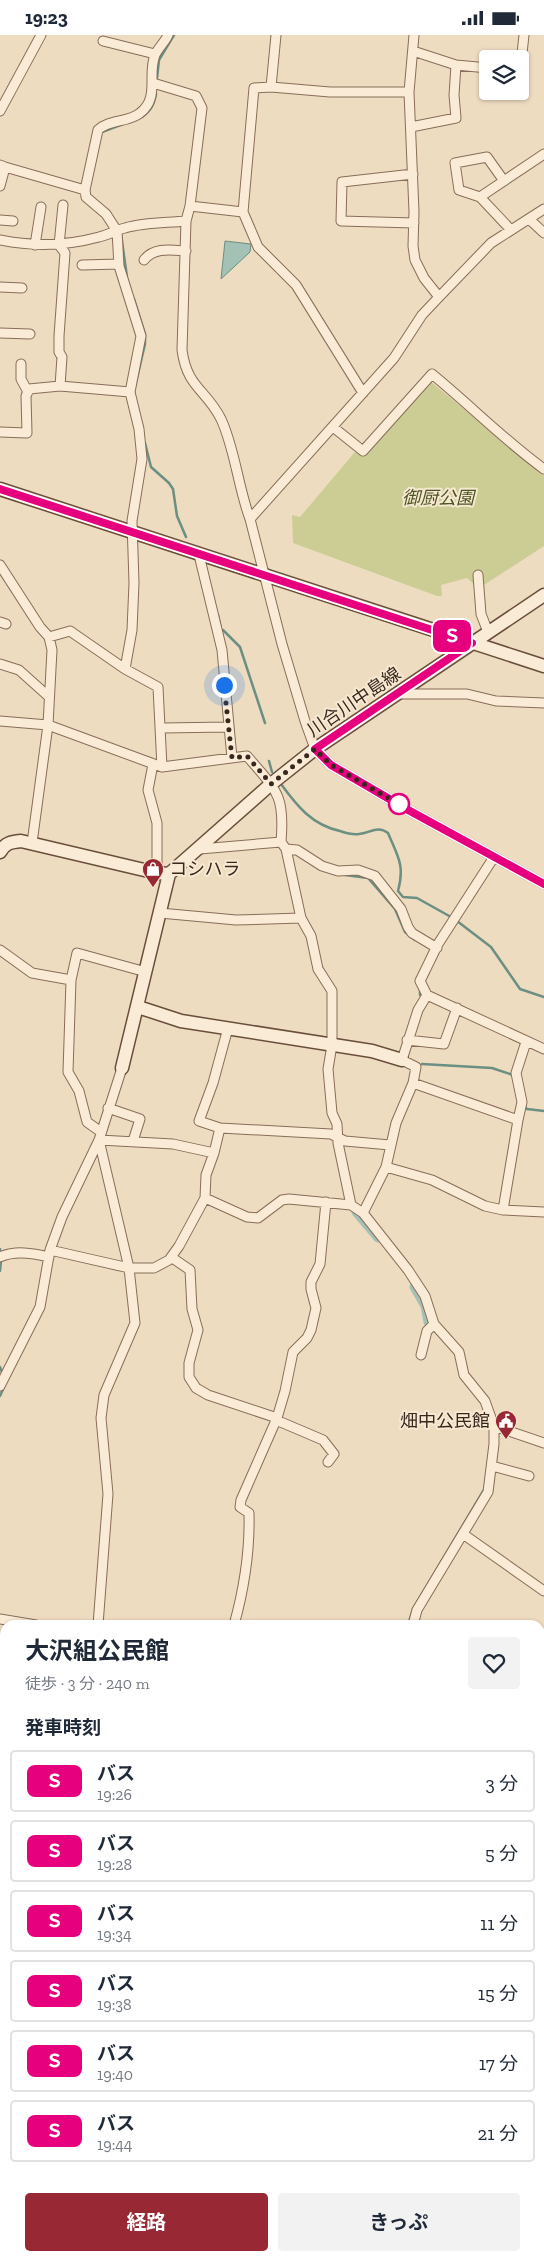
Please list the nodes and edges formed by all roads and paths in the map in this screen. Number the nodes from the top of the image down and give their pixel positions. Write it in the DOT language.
graph roads {
  1 [pos="41,35"];
  2 [pos="168,35"];
  3 [pos="276,35"];
  4 [pos="414,35"];
  5 [pos="524,35"];
  6 [pos="103,41"];
  7 [pos="522,50"];
  8 [pos="413,51"];
  9 [pos="155,54"];
  10 [pos="456,65"];
  11 [pos="479,67"];
  12 [pos="152,83"];
  13 [pos="271,87"];
  14 [pos="409,92"];
  15 [pos="0,111"];
  16 [pos="411,127"];
  17 [pos="544,155"];
  18 [pos="3,166"];
  19 [pos="413,174"];
  20 [pos="504,181"];
  21 [pos="0,186"];
  22 [pos="85,190"];
  23 [pos="480,197"];
  24 [pos="62,205"];
  25 [pos="190,206"];
  26 [pos="41,207"];
  27 [pos="544,209"];
  28 [pos="243,212"];
  29 [pos="529,219"];
  30 [pos="0,220"];
  31 [pos="13,221"];
  32 [pos="186,221"];
  33 [pos="414,223"];
  34 [pos="119,230"];
  35 [pos="511,230"];
  36 [pos="544,233"];
  37 [pos="0,240"];
  38 [pos="35,245"];
  39 [pos="59,245"];
  40 [pos="186,251"];
  41 [pos="144,260"];
  42 [pos="119,264"];
  43 [pos="82,265"];
  44 [pos="0,287"];
  45 [pos="22,288"];
  46 [pos="439,297"];
  47 [pos="0,333"];
  48 [pos="30,334"];
  49 [pos="21,364"];
  50 [pos="60,386"];
  51 [pos="28,392"];
  52 [pos="130,392"];
  53 [pos="363,393"];
  54 [pos="333,427"];
  55 [pos="0,432"];
  56 [pos="544,469"];
  57 [pos="0,489"];
  58 [pos="250,519"];
  59 [pos="133,533"];
  60 [pos="199,555"];
  61 [pos="0,565"];
  62 [pos="478,575"];
  63 [pos="266,577"];
  64 [pos="544,595"];
  65 [pos="488,632"];
  66 [pos="49,637"];
  67 [pos="472,643"];
  68 [pos="0,664"];
  69 [pos="544,666"];
  70 [pos="125,669"];
  71 [pos="396,695"];
  72 [pos="48,696"];
  73 [pos="544,703"];
  74 [pos="0,721"];
  75 [pos="48,725"];
  76 [pos="228,727"];
  77 [pos="162,728"];
  78 [pos="315,749"];
  79 [pos="232,758"];
  80 [pos="152,763"];
  81 [pos="162,767"];
  82 [pos="271,784"];
  83 [pos="32,843"];
  84 [pos="284,845"];
  85 [pos="200,849"];
  86 [pos="0,852"];
  87 [pos="494,857"];
  88 [pos="163,874"];
  89 [pos="544,884"];
  90 [pos="160,913"];
  91 [pos="301,918"];
  92 [pos="437,948"];
  93 [pos="0,951"];
  94 [pos="146,972"];
  95 [pos="71,980"];
  96 [pos="427,995"];
  97 [pos="138,1007"];
  98 [pos="457,1008"];
  99 [pos="228,1028"];
  100 [pos="407,1040"];
  101 [pos="526,1042"];
  102 [pos="332,1045"];
  103 [pos="544,1049"];
  104 [pos="402,1059"];
  105 [pos="122,1068"];
  106 [pos="412,1083"];
  107 [pos="108,1108"];
  108 [pos="518,1120"];
  109 [pos="220,1128"];
  110 [pos="100,1136"];
  111 [pos="338,1136"];
  112 [pos="133,1141"];
  113 [pos="390,1145"];
  114 [pos="214,1153"];
  115 [pos="386,1167"];
  116 [pos="205,1198"];
  117 [pos="326,1202"];
  118 [pos="351,1205"];
  119 [pos="503,1211"];
  120 [pos="544,1212"];
  121 [pos="364,1213"];
  122 [pos="50,1253"];
  123 [pos="0,1257"];
  124 [pos="172,1257"];
  125 [pos="130,1268"];
  126 [pos="434,1324"];
  127 [pos="421,1355"];
  128 [pos="0,1386"];
  129 [pos="276,1419"];
  130 [pos="494,1426"];
  131 [pos="544,1443"];
  132 [pos="328,1462"];
  133 [pos="492,1466"];
  134 [pos="529,1476"];
  135 [pos="463,1533"];
  136 [pos="544,1591"];
  137 [pos="98,1620"];
  138 [pos="235,1620"];
  139 [pos="414,1620"];
  1 -- 15 [label="street"];
  2 -- 9 [label="street"];
  3 -- 13 [label="street"];
  4 -- 8 [label="street"];
  5 -- 7 [label="street"];
  6 -- 9 [label="street"];
  8 -- 10 [label="street"];
  8 -- 14 [label="street"];
  9 -- 12 [label="street"];
  10 -- 11 [label="street"];
  10 -- 16 [label="street"];
  12 -- 22 [label="street"];
  12 -- 25 [label="street"];
  13 -- 14 [label="street"];
  13 -- 28 [label="street"];
  14 -- 16 [label="street"];
  16 -- 19 [label="street"];
  17 -- 20 [label="street"];
  18 -- 21 [label="street"];
  18 -- 22 [label="street"];
  19 -- 33 [label="street"];
  19 -- 33 [label="street"];
  20 -- 23 [label="street"];
  20 -- 23 [label="street"];
  22 -- 34 [label="street"];
  23 -- 35 [label="street"];
  24 -- 39 [label="street"];
  25 -- 28 [label="street"];
  25 -- 32 [label="street"];
  26 -- 38 [label="street"];
  27 -- 29 [label="street"];
  28 -- 53 [label="street"];
  29 -- 35 [label="street"];
  29 -- 36 [label="street"];
  30 -- 31 [label="street"];
  32 -- 34 [label="street"];
  32 -- 40 [label="street"];
  33 -- 46 [label="street"];
  34 -- 39 [label="street"];
  34 -- 42 [label="street"];
  35 -- 46 [label="street"];
  37 -- 38 [label="street"];
  38 -- 39 [label="street"];
  39 -- 50 [label="street"];
  40 -- 41 [label="street"];
  40 -- 58 [label="street"];
  42 -- 43 [label="street"];
  42 -- 52 [label="street"];
  44 -- 45 [label="street"];
  46 -- 53 [label="street"];
  47 -- 48 [label="street"];
  49 -- 51 [label="street"];
  50 -- 51 [label="street"];
  50 -- 52 [label="street"];
  51 -- 55 [label="street"];
  52 -- 59 [label="street"];
  53 -- 54 [label="street"];
  54 -- 56 [label="street"];
  54 -- 58 [label="street"];
  57 -- 59 [label="street"];
  58 -- 63 [label="street"];
  59 -- 60 [label="street"];
  59 -- 70 [label="street"];
  60 -- 63 [label="street"];
  60 -- 76 [label="street"];
  61 -- 66 [label="street"];
  62 -- 65 [label="street"];
  63 -- 67 [label="street"];
  63 -- 78 [label="street"];
  64 -- 65 [label="street, 川合川中島線"];
  65 -- 67 [label="street, 川合川中島線"];
  66 -- 70 [label="street"];
  66 -- 72 [label="street"];
  67 -- 69 [label="street"];
  67 -- 71 [label="street, 川合川中島線"];
  68 -- 72 [label="street"];
  70 -- 77 [label="street"];
  71 -- 73 [label="street"];
  71 -- 78 [label="street, 川合川中島線"];
  72 -- 75 [label="street"];
  74 -- 75 [label="street"];
  75 -- 80 [label="street"];
  75 -- 83 [label="street"];
  76 -- 77 [label="street"];
  76 -- 79 [label="street"];
  77 -- 81 [label="street"];
  78 -- 82 [label="street, 川合川中島線"];
  78 -- 87 [label="street"];
  79 -- 81 [label="street"];
  79 -- 82 [label="street"];
  80 -- 81 [label="street"];
  80 -- 88 [label="street"];
  82 -- 84 [label="street"];
  82 -- 85 [label="street, 川合川中島線"];
  83 -- 86 [label="street"];
  83 -- 88 [label="street"];
  84 -- 85 [label="street"];
  84 -- 91 [label="street"];
  84 -- 92 [label="street"];
  85 -- 88 [label="street, 川合川中島線"];
  87 -- 89 [label="street"];
  87 -- 92 [label="street"];
  88 -- 90 [label="street"];
  90 -- 91 [label="street"];
  90 -- 94 [label="street"];
  91 -- 102 [label="street"];
  92 -- 96 [label="street"];
  93 -- 95 [label="street"];
  94 -- 95 [label="street"];
  94 -- 97 [label="street"];
  95 -- 110 [label="street"];
  96 -- 98 [label="street"];
  96 -- 100 [label="street"];
  97 -- 99 [label="street"];
  97 -- 105 [label="street"];
  98 -- 100 [label="street"];
  98 -- 101 [label="street"];
  99 -- 102 [label="street"];
  99 -- 109 [label="street"];
  100 -- 104 [label="street"];
  101 -- 103 [label="street"];
  101 -- 108 [label="street"];
  102 -- 104 [label="street"];
  102 -- 111 [label="street"];
  104 -- 106 [label="street"];
  105 -- 107 [label="street"];
  106 -- 108 [label="street"];
  106 -- 113 [label="street"];
  107 -- 110 [label="street"];
  107 -- 112 [label="street"];
  108 -- 119 [label="street"];
  109 -- 111 [label="street"];
  109 -- 114 [label="street"];
  110 -- 112 [label="street"];
  110 -- 122 [label="street"];
  110 -- 125 [label="street"];
  111 -- 113 [label="street"];
  111 -- 118 [label="street"];
  112 -- 114 [label="street"];
  113 -- 115 [label="street"];
  114 -- 116 [label="street"];
  115 -- 119 [label="street"];
  115 -- 121 [label="street"];
  116 -- 117 [label="street"];
  116 -- 124 [label="street"];
  117 -- 118 [label="street"];
  117 -- 129 [label="street"];
  118 -- 121 [label="street"];
  119 -- 120 [label="street"];
  121 -- 126 [label="street"];
  122 -- 123 [label="street"];
  122 -- 125 [label="street"];
  122 -- 128 [label="street"];
  124 -- 125 [label="street"];
  124 -- 129 [label="street"];
  125 -- 137 [label="street"];
  126 -- 127 [label="street"];
  126 -- 130 [label="street"];
  129 -- 132 [label="street"];
  129 -- 138 [label="street"];
  130 -- 131 [label="street"];
  130 -- 133 [label="street"];
  133 -- 134 [label="street"];
  133 -- 135 [label="street"];
  135 -- 136 [label="street"];
  135 -- 139 [label="street"];
}
